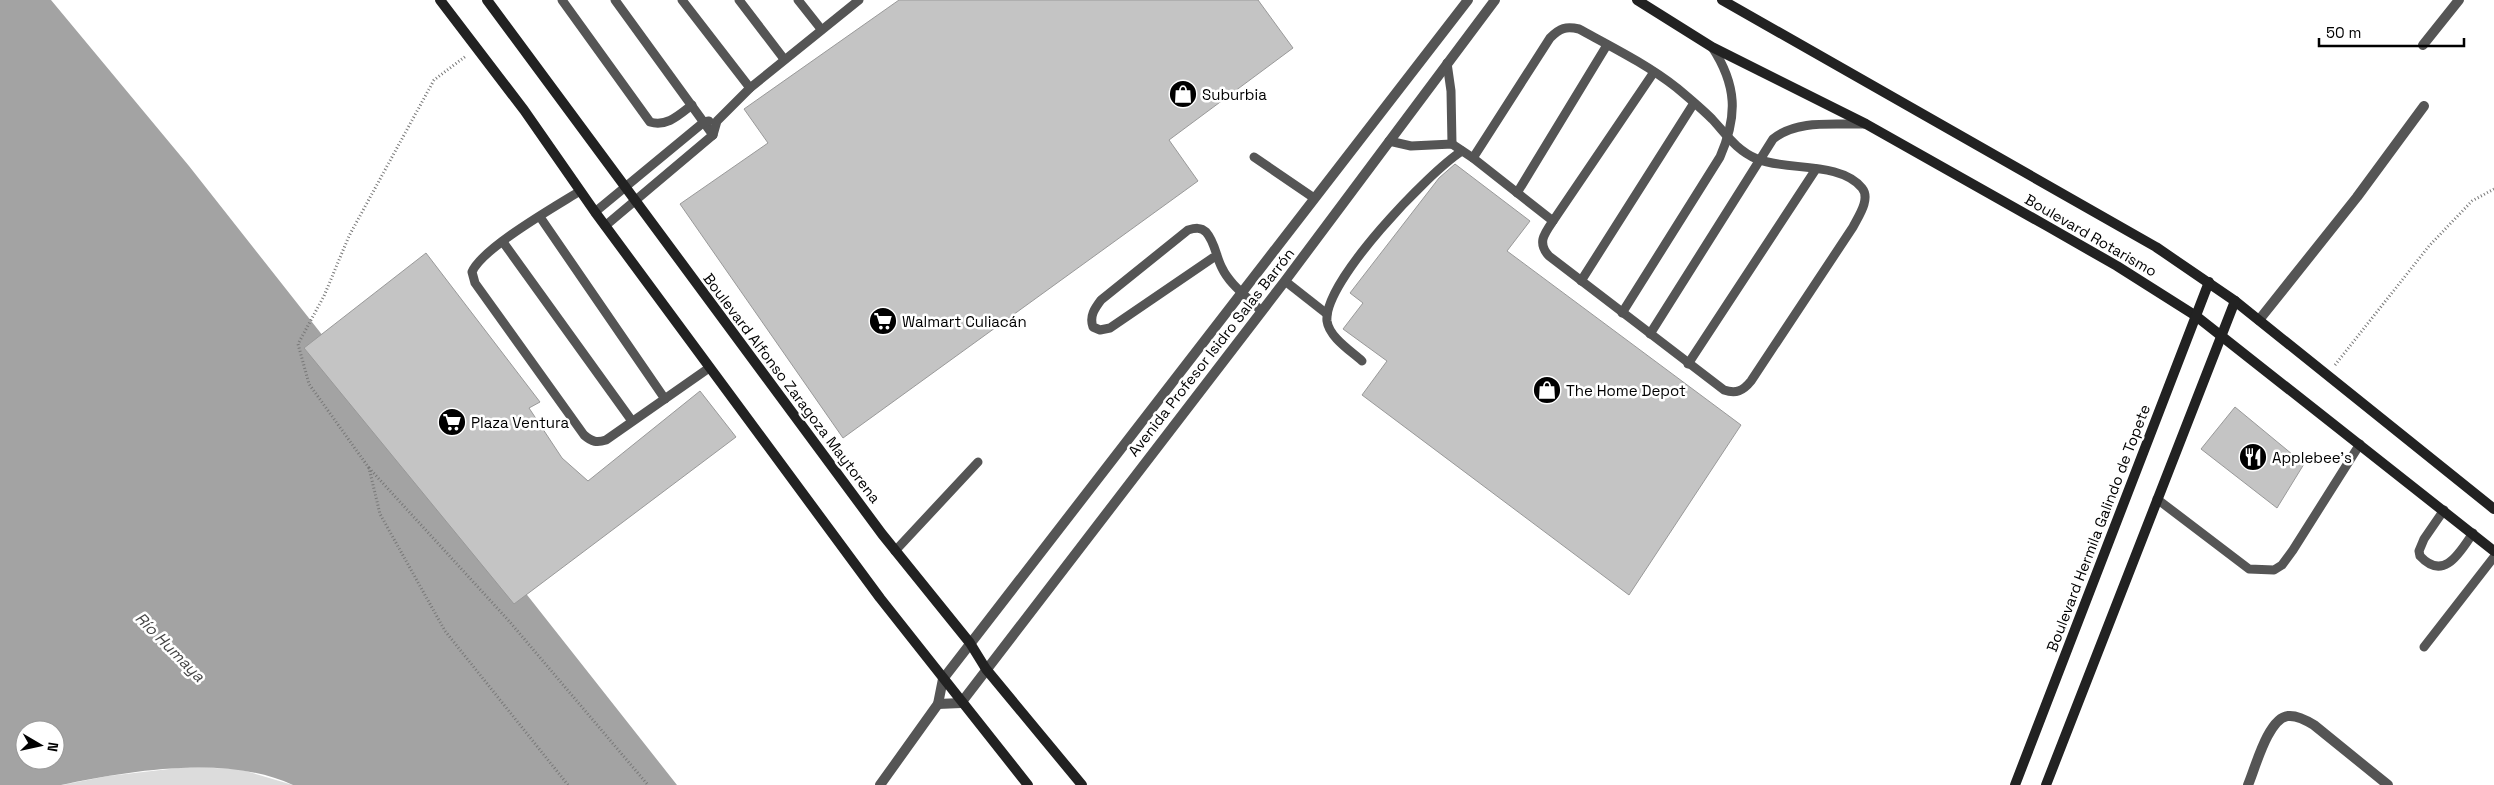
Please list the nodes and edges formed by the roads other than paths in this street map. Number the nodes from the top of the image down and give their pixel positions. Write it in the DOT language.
graph roads {
  1 [pos="440,0"];
  2 [pos="487,0"];
  3 [pos="562,0"];
  4 [pos="615,0"];
  5 [pos="682,0"];
  6 [pos="739,0"];
  7 [pos="798,0"];
  8 [pos="1468,0"];
  9 [pos="1495,0"];
  10 [pos="1637,0"];
  11 [pos="1722,0"];
  12 [pos="2459,0"];
  13 [pos="854,1"];
  14 [pos="821,29"];
  15 [pos="1607,44"];
  16 [pos="2423,45"];
  17 [pos="1712,47"];
  18 [pos="784,59"];
  19 [pos="1447,63"];
  20 [pos="1654,72"];
  21 [pos="750,88"];
  22 [pos="1694,102"];
  23 [pos="692,105"];
  24 [pos="2424,106"];
  25 [pos="717,121"];
  26 [pos="704,122"];
  27 [pos="1866,124"];
  28 [pos="713,135"];
  29 [pos="1728,139"];
  30 [pos="1389,142"];
  31 [pos="1452,144"];
  32 [pos="1462,151"];
  33 [pos="1254,157"];
  34 [pos="1473,158"];
  35 [pos="1758,160"];
  36 [pos="1816,169"];
  37 [pos="624,187"];
  38 [pos="580,191"];
  39 [pos="1517,193"];
  40 [pos="1314,198"];
  41 [pos="635,202"];
  42 [pos="595,212"];
  43 [pos="540,217"];
  44 [pos="1553,221"];
  45 [pos="606,226"];
  46 [pos="503,242"];
  47 [pos="1217,255"];
  48 [pos="1285,281"];
  49 [pos="1582,282"];
  50 [pos="2209,282"];
  51 [pos="1243,292"];
  52 [pos="2235,301"];
  53 [pos="1261,311"];
  54 [pos="1327,314"];
  55 [pos="1622,314"];
  56 [pos="2196,316"];
  57 [pos="2259,320"];
  58 [pos="1650,334"];
  59 [pos="2220,334"];
  60 [pos="1362,361"];
  61 [pos="1688,364"];
  62 [pos="710,368"];
  63 [pos="665,399"];
  64 [pos="632,421"];
  65 [pos="2360,444"];
  66 [pos="978,462"];
  67 [pos="2157,499"];
  68 [pos="2444,510"];
  69 [pos="2494,510"];
  70 [pos="2473,533"];
  71 [pos="895,551"];
  72 [pos="2494,551"];
  73 [pos="2494,557"];
  74 [pos="970,644"];
  75 [pos="2424,647"];
  76 [pos="986,669"];
  77 [pos="943,679"];
  78 [pos="961,703"];
  79 [pos="938,704"];
  80 [pos="880,785"];
  81 [pos="1028,785"];
  82 [pos="1082,785"];
  83 [pos="2015,785"];
  84 [pos="2046,785"];
  85 [pos="2248,785"];
  86 [pos="2388,785"];
  1 -- 38 [label="street"];
  2 -- 37 [label="street, Boulevard Alfonso Zaragoza Maytorena"];
  3 -- 23 [label="lane"];
  4 -- 23 [label="lane"];
  5 -- 21 [label="lane"];
  6 -- 18 [label="lane"];
  7 -- 14 [label="lane"];
  8 -- 40 [label="street, Avenida Profesor Isidro Salas Barrón"];
  9 -- 19 [label="street, Avenida Profesor Isidro Salas Barrón"];
  10 -- 17 [label="street, Boulevard Rotarismo"];
  11 -- 50 [label="street, Boulevard Rotarismo"];
  12 -- 16 [label="street"];
  13 -- 14 [label="lane"];
  14 -- 18 [label="lane"];
  15 -- 20 [label="lane"];
  15 -- 34 [label="lane"];
  15 -- 39 [label="lane"];
  17 -- 27 [label="street, Boulevard Rotarismo"];
  17 -- 29 [label="lane"];
  18 -- 21 [label="lane"];
  19 -- 30 [label="street, Avenida Profesor Isidro Salas Barrón"];
  19 -- 31 [label="lane"];
  20 -- 22 [label="lane"];
  20 -- 44 [label="lane"];
  21 -- 25 [label="lane"];
  22 -- 29 [label="lane"];
  22 -- 49 [label="lane"];
  23 -- 26 [label="lane"];
  24 -- 57 [label="street"];
  25 -- 26 [label="lane"];
  25 -- 28 [label="lane"];
  26 -- 28 [label="lane"];
  26 -- 37 [label="lane"];
  27 -- 35 [label="lane"];
  27 -- 56 [label="street, Boulevard Rotarismo"];
  28 -- 41 [label="lane"];
  29 -- 35 [label="lane"];
  29 -- 55 [label="lane"];
  30 -- 31 [label="lane"];
  30 -- 48 [label="street, Avenida Profesor Isidro Salas Barrón"];
  31 -- 32 [label="lane"];
  32 -- 34 [label="lane"];
  32 -- 54 [label="lane"];
  33 -- 40 [label="lane"];
  34 -- 39 [label="lane"];
  35 -- 36 [label="lane"];
  35 -- 58 [label="lane"];
  36 -- 61 [label="lane"];
  36 -- 61 [label="lane"];
  37 -- 41 [label="street, Boulevard Alfonso Zaragoza Maytorena"];
  37 -- 42 [label="lane"];
  38 -- 42 [label="street"];
  38 -- 43 [label="lane"];
  39 -- 44 [label="lane"];
  40 -- 51 [label="street, Avenida Profesor Isidro Salas Barrón"];
  41 -- 45 [label="lane"];
  41 -- 71 [label="street, Boulevard Alfonso Zaragoza Maytorena"];
  42 -- 45 [label="street"];
  43 -- 46 [label="lane"];
  43 -- 63 [label="lane"];
  44 -- 49 [label="lane"];
  45 -- 62 [label="street"];
  46 -- 64 [label="lane"];
  46 -- 64 [label="lane"];
  47 -- 47 [label="lane"];
  47 -- 51 [label="lane"];
  48 -- 53 [label="street, Avenida Profesor Isidro Salas Barrón"];
  48 -- 54 [label="lane"];
  49 -- 55 [label="lane"];
  50 -- 52 [label="street, Boulevard Rotarismo"];
  50 -- 56 [label="street, Boulevard Hermila Galindo de Topete"];
  51 -- 53 [label="lane"];
  51 -- 74 [label="street, Avenida Profesor Isidro Salas Barrón"];
  52 -- 57 [label="street, Boulevard Rotarismo"];
  52 -- 59 [label="street"];
  53 -- 76 [label="street, Avenida Profesor Isidro Salas Barrón"];
  54 -- 60 [label="lane"];
  55 -- 58 [label="lane"];
  56 -- 59 [label="street, Boulevard Rotarismo"];
  56 -- 83 [label="street, Boulevard Hermila Galindo de Topete"];
  57 -- 69 [label="street, Boulevard Rotarismo"];
  58 -- 61 [label="lane"];
  59 -- 65 [label="street, Boulevard Rotarismo"];
  59 -- 67 [label="street"];
  62 -- 63 [label="lane"];
  62 -- 77 [label="street"];
  63 -- 64 [label="lane"];
  65 -- 67 [label="lane"];
  65 -- 68 [label="street, Boulevard Rotarismo"];
  66 -- 71 [label="lane"];
  67 -- 84 [label="street"];
  68 -- 70 [label="street, Boulevard Rotarismo"];
  68 -- 70 [label="lane"];
  70 -- 72 [label="street, Boulevard Rotarismo"];
  71 -- 74 [label="street, Boulevard Alfonso Zaragoza Maytorena"];
  73 -- 75 [label="lane"];
  74 -- 76 [label="street, Boulevard Alfonso Zaragoza Maytorena"];
  74 -- 77 [label="street, Avenida Profesor Isidro Salas Barrón"];
  76 -- 78 [label="street, Avenida Profesor Isidro Salas Barrón"];
  76 -- 82 [label="street, Boulevard Alfonso Zaragoza Maytorena"];
  77 -- 78 [label="street"];
  77 -- 79 [label="street, Avenida Profesor Isidro Salas Barrón"];
  78 -- 79 [label="street"];
  78 -- 81 [label="street"];
  79 -- 80 [label="street, Avenida Profesor Isidro Salas Barrón"];
  85 -- 86 [label="street"];
}
